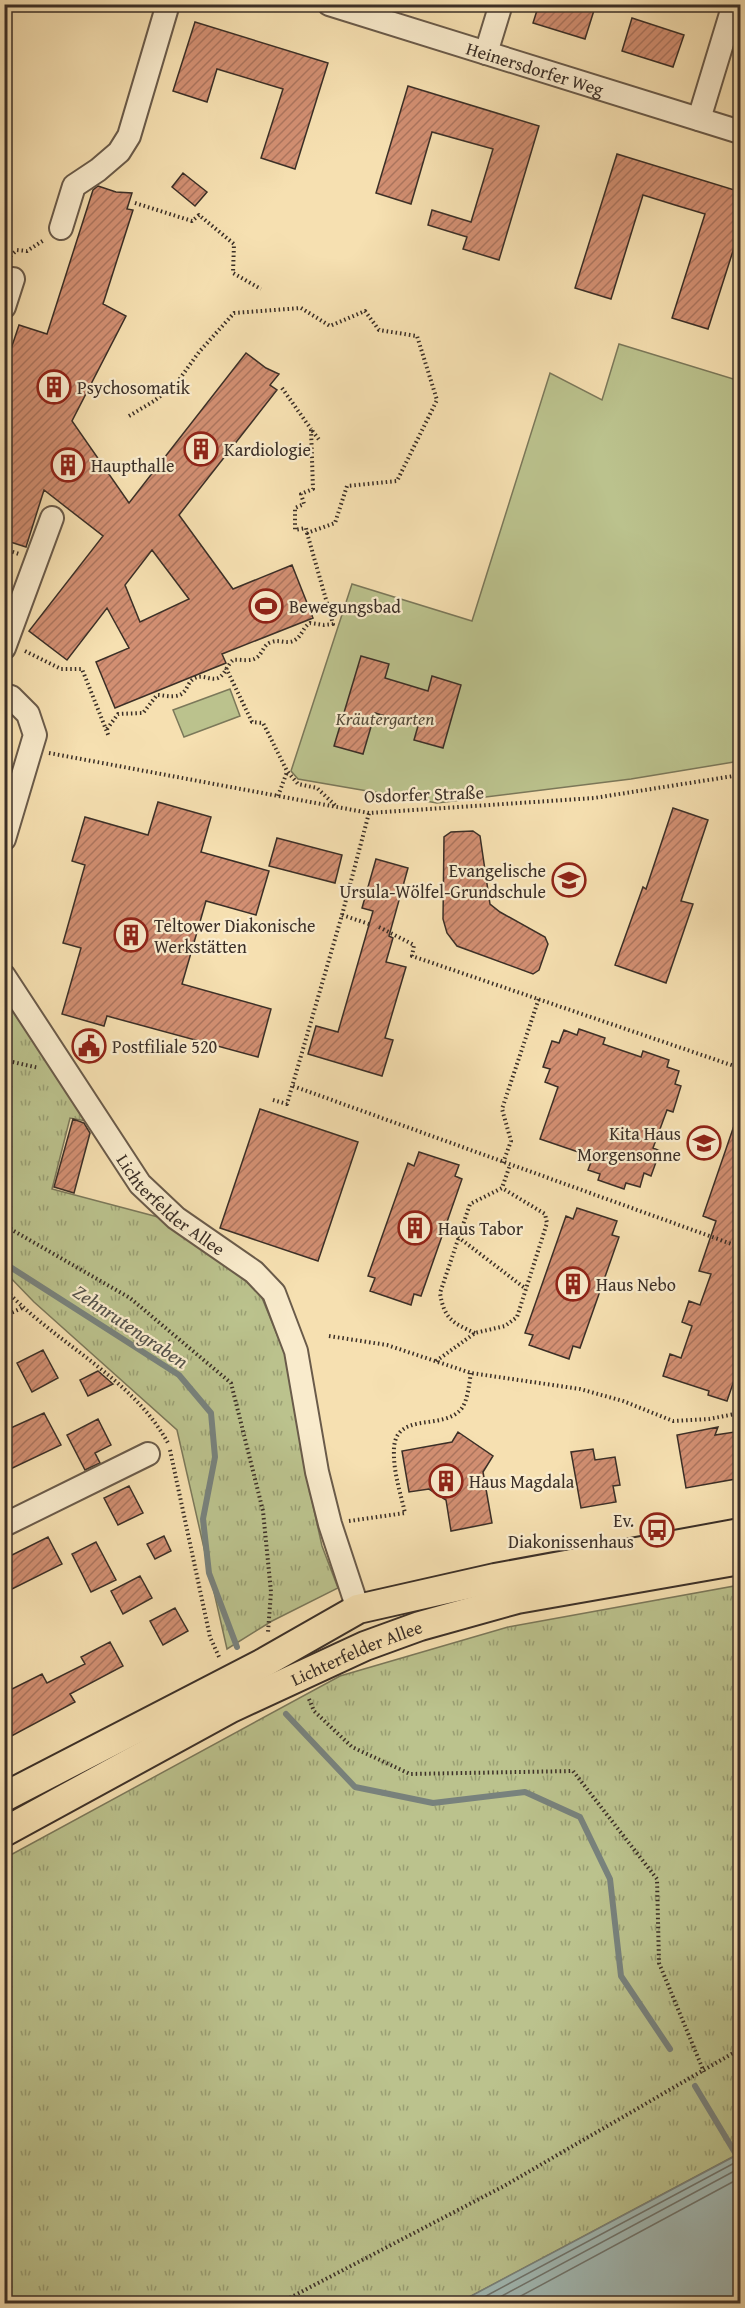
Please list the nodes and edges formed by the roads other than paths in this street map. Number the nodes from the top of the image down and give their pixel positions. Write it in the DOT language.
graph roads {
  1 [pos="168,4"];
  2 [pos="329,4"];
  3 [pos="501,4"];
  4 [pos="734,4"];
  5 [pos="486,53"];
  6 [pos="699,119"];
  7 [pos="741,132"];
  8 [pos="62,228"];
  9 [pos="9,270"];
  10 [pos="4,307"];
  11 [pos="52,518"];
  12 [pos="6,645"];
  13 [pos="4,695"];
  14 [pos="4,839"];
  15 [pos="4,976"];
  16 [pos="148,1454"];
  17 [pos="4,1525"];
  18 [pos="741,1533"];
  19 [pos="741,1560"];
  20 [pos="358,1609"];
  21 [pos="4,1797"];
  22 [pos="4,1832"];
  1 -- 8 [label="street"];
  2 -- 5 [label="street, Heinersdorfer Weg"];
  3 -- 5 [label="street"];
  4 -- 6 [label="street"];
  5 -- 6 [label="street, Heinersdorfer Weg"];
  6 -- 7 [label="street, Heinersdorfer Weg"];
  9 -- 10 [label="street"];
  11 -- 12 [label="street"];
  13 -- 14 [label="street"];
  15 -- 20 [label="street, Lichterfelder Allee"];
  16 -- 17 [label="street"];
  18 -- 20 [label="main road, Lichterfelder Allee"];
  19 -- 22 [label="main road, Lichterfelder Allee"];
  20 -- 21 [label="main road, Lichterfelder Allee"];
}
